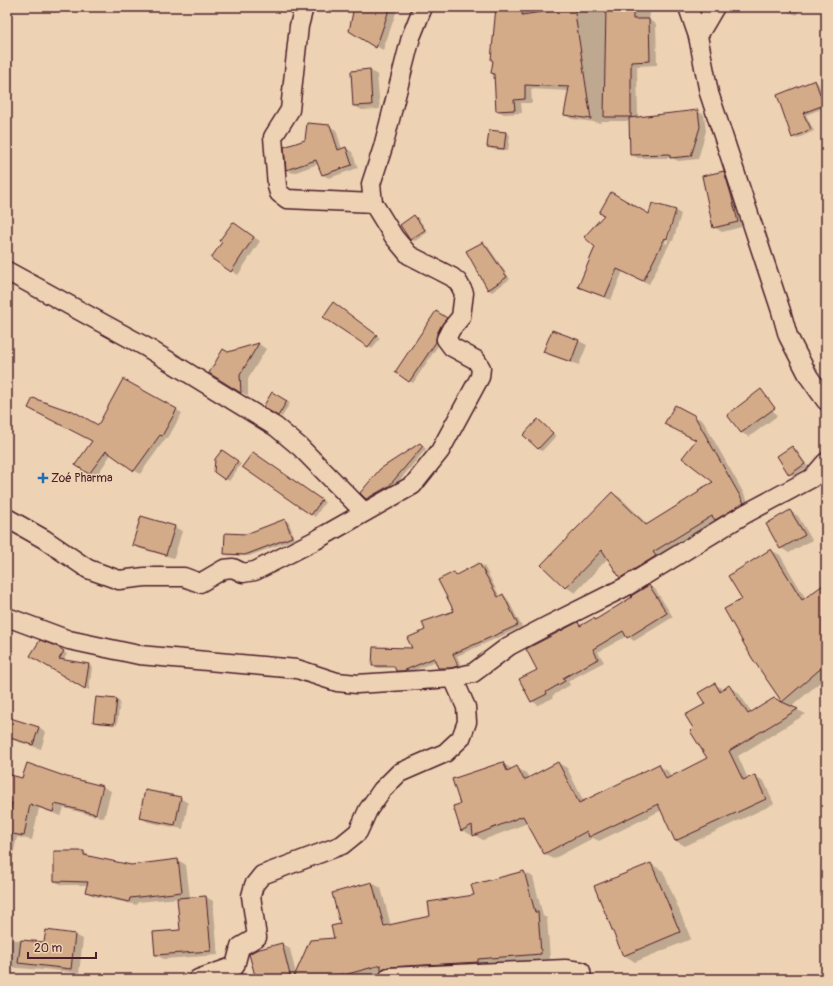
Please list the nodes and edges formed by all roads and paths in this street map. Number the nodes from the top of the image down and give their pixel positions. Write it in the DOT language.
graph roads {
  1 [pos="304,7"];
  2 [pos="423,7"];
  3 [pos="688,7"];
  4 [pos="715,7"];
  5 [pos="698,36"];
  6 [pos="373,204"];
  7 [pos="7,271"];
  8 [pos="826,401"];
  9 [pos="826,462"];
  10 [pos="364,512"];
  11 [pos="7,518"];
  12 [pos="7,617"];
  13 [pos="453,678"];
  14 [pos="389,977"];
  15 [pos="198,979"];
  16 [pos="582,979"];
  1 -- 6 [label="street"];
  2 -- 6 [label="street"];
  3 -- 5 [label="street"];
  4 -- 5 [label="street"];
  5 -- 8 [label="street"];
  6 -- 10 [label="street"];
  7 -- 10 [label="street"];
  9 -- 13 [label="street"];
  10 -- 11 [label="street"];
  12 -- 13 [label="street"];
  13 -- 15 [label="street"];
  14 -- 16 [label="street"];
}
